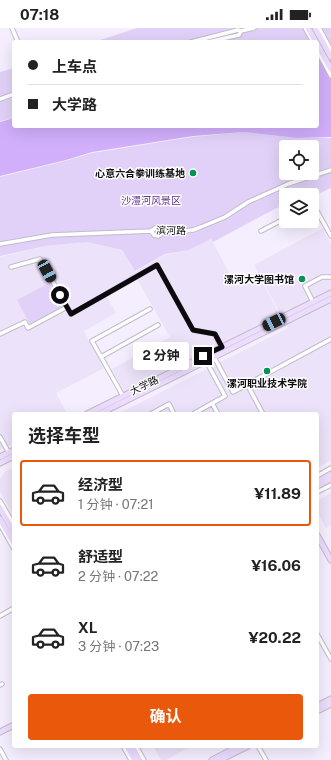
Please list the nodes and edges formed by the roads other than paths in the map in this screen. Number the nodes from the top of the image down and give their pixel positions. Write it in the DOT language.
graph roads {
  1 [pos="12,28"];
  2 [pos="254,28"];
  3 [pos="305,28"];
  4 [pos="308,28"];
  5 [pos="315,28"];
  6 [pos="319,28"];
  7 [pos="241,31"];
  8 [pos="17,40"];
  9 [pos="199,40"];
  10 [pos="217,40"];
  11 [pos="312,40"];
  12 [pos="315,40"];
  13 [pos="319,47"];
  14 [pos="331,50"];
  15 [pos="319,54"];
  16 [pos="331,57"];
  17 [pos="331,69"];
  18 [pos="331,76"];
  19 [pos="12,95"];
  20 [pos="0,99"];
  21 [pos="331,170"];
  22 [pos="319,215"];
  23 [pos="279,222"];
  24 [pos="151,230"];
  25 [pos="261,231"];
  26 [pos="165,232"];
  27 [pos="331,236"];
  28 [pos="0,244"];
  29 [pos="11,268"];
  30 [pos="331,277"];
  31 [pos="331,293"];
  32 [pos="331,299"];
  33 [pos="313,302"];
  34 [pos="66,307"];
  35 [pos="150,309"];
  36 [pos="158,325"];
  37 [pos="0,334"];
  38 [pos="331,339"];
  39 [pos="222,347"];
  40 [pos="101,357"];
  41 [pos="214,358"];
  42 [pos="206,362"];
  43 [pos="247,384"];
  44 [pos="233,392"];
  45 [pos="123,396"];
  46 [pos="225,396"];
  47 [pos="212,403"];
  48 [pos="91,412"];
  49 [pos="103,412"];
  50 [pos="154,412"];
  51 [pos="173,412"];
  52 [pos="196,412"];
  53 [pos="217,412"];
  54 [pos="261,412"];
  55 [pos="0,436"];
  56 [pos="12,451"];
  57 [pos="8,452"];
  58 [pos="12,457"];
  59 [pos="1,460"];
  60 [pos="331,468"];
  61 [pos="331,474"];
  62 [pos="319,475"];
  63 [pos="331,479"];
  64 [pos="319,481"];
  65 [pos="319,485"];
  66 [pos="331,485"];
  67 [pos="319,492"];
  68 [pos="0,501"];
  69 [pos="0,508"];
  70 [pos="0,519"];
  71 [pos="12,522"];
  72 [pos="0,524"];
  73 [pos="12,529"];
  74 [pos="319,539"];
  75 [pos="12,540"];
  76 [pos="12,545"];
  77 [pos="331,560"];
  78 [pos="12,609"];
  79 [pos="0,616"];
  80 [pos="319,638"];
  81 [pos="331,659"];
  82 [pos="331,699"];
  83 [pos="331,704"];
  84 [pos="319,705"];
  85 [pos="319,710"];
  86 [pos="12,726"];
  87 [pos="0,732"];
  88 [pos="124,748"];
  89 [pos="128,748"];
  90 [pos="132,748"];
  91 [pos="137,748"];
  92 [pos="235,748"];
  93 [pos="244,748"];
  94 [pos="259,748"];
  95 [pos="0,749"];
  96 [pos="6,760"];
  97 [pos="131,760"];
  98 [pos="135,760"];
  99 [pos="139,760"];
  100 [pos="144,760"];
  101 [pos="212,760"];
  102 [pos="220,760"];
  103 [pos="266,760"];
  1 -- 8 [label="street"];
  2 -- 7 [label="street"];
  3 -- 11 [label="street"];
  4 -- 12 [label="main road"];
  5 -- 16 [label="main road"];
  6 -- 14 [label="street"];
  7 -- 9 [label="street"];
  7 -- 10 [label="street"];
  13 -- 17 [label="main road"];
  15 -- 18 [label="street"];
  19 -- 20 [label="street"];
  21 -- 26 [label="street, 滨河路"];
  22 -- 27 [label="street"];
  23 -- 25 [label="street"];
  24 -- 26 [label="street, 滨河路"];
  24 -- 26 [label="street"];
  24 -- 28 [label="street, 滨河路"];
  29 -- 34 [label="street"];
  30 -- 33 [label="street"];
  31 -- 33 [label="main road, 大学路"];
  32 -- 41 [label="main road, 大学路"];
  33 -- 39 [label="main road, 大学路"];
  34 -- 37 [label="street"];
  34 -- 39 [label="street"];
  35 -- 40 [label="street"];
  36 -- 40 [label="street"];
  38 -- 43 [label="street"];
  39 -- 45 [label="main road, 大学路"];
  40 -- 45 [label="street"];
  41 -- 42 [label="main road, 大学路"];
  41 -- 44 [label="street"];
  42 -- 46 [label="street"];
  42 -- 49 [label="main road, 大学路"];
  43 -- 44 [label="street"];
  43 -- 54 [label="street"];
  44 -- 46 [label="street"];
  45 -- 48 [label="main road, 大学路"];
  46 -- 47 [label="street"];
  47 -- 52 [label="street"];
  47 -- 53 [label="street"];
  50 -- 51 [label="street"];
  55 -- 57 [label="street"];
  56 -- 57 [label="main road"];
  57 -- 59 [label="main road"];
  58 -- 59 [label="main road"];
  60 -- 62 [label="street"];
  61 -- 64 [label="main road"];
  63 -- 65 [label="main road"];
  66 -- 67 [label="street"];
  68 -- 71 [label="street"];
  69 -- 73 [label="main road"];
  70 -- 75 [label="main road"];
  72 -- 76 [label="street"];
  74 -- 77 [label="main road"];
  78 -- 79 [label="street"];
  80 -- 81 [label="street"];
  82 -- 84 [label="main road"];
  83 -- 85 [label="main road"];
  86 -- 87 [label="main road"];
  88 -- 97 [label="street"];
  89 -- 98 [label="main road"];
  90 -- 99 [label="main road"];
  91 -- 100 [label="street"];
  92 -- 101 [label="main road"];
  93 -- 102 [label="main road"];
  94 -- 103 [label="street"];
  95 -- 96 [label="street"];
}
